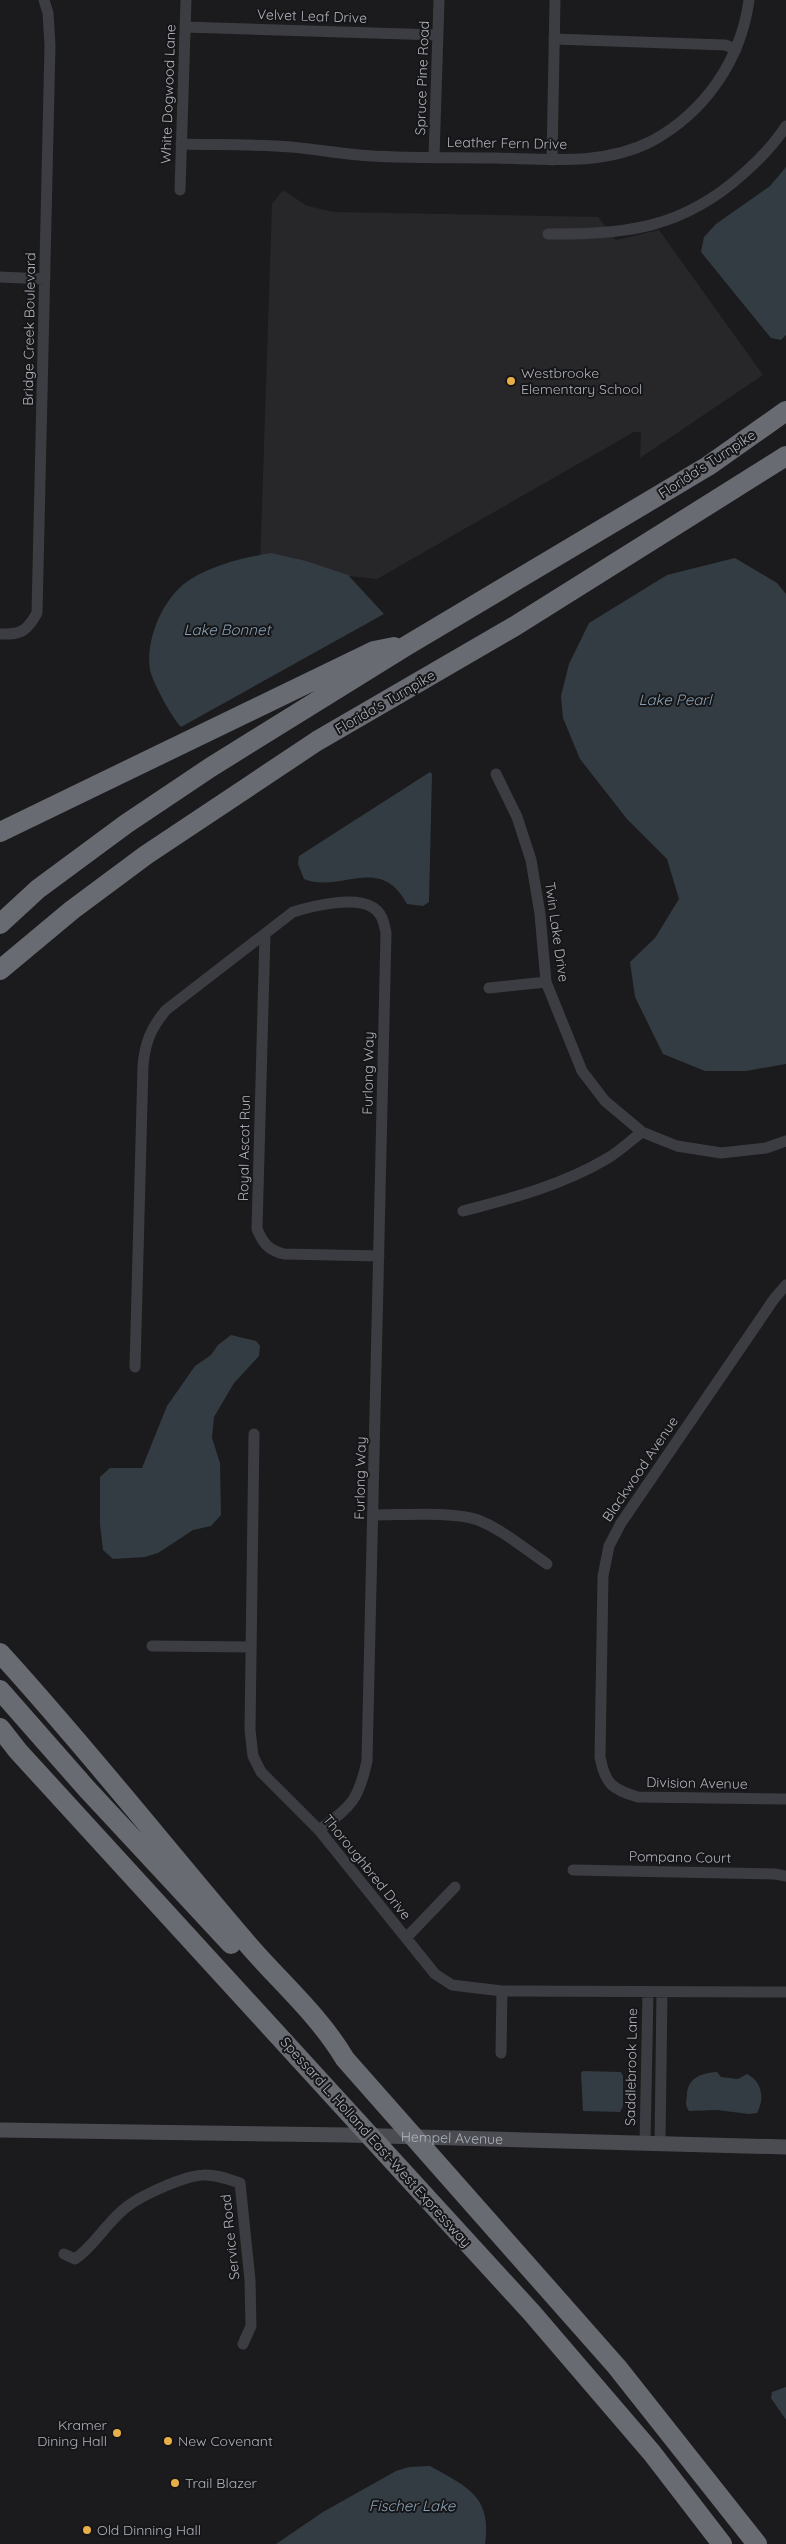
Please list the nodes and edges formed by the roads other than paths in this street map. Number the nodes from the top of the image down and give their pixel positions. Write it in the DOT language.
graph roads {
  1 [pos="44,0"];
  2 [pos="186,0"];
  3 [pos="439,0"];
  4 [pos="555,0"];
  5 [pos="749,0"];
  6 [pos="185,27"];
  7 [pos="438,35"];
  8 [pos="554,39"];
  9 [pos="736,49"];
  10 [pos="786,126"];
  11 [pos="182,144"];
  12 [pos="434,157"];
  13 [pos="552,160"];
  14 [pos="180,190"];
  15 [pos="548,234"];
  16 [pos="0,278"];
  17 [pos="45,278"];
  18 [pos="786,411"];
  19 [pos="786,456"];
  20 [pos="0,634"];
  21 [pos="406,646"];
  22 [pos="496,774"];
  23 [pos="0,832"];
  24 [pos="0,924"];
  25 [pos="265,934"];
  26 [pos="0,970"];
  27 [pos="546,982"];
  28 [pos="489,988"];
  29 [pos="642,1132"];
  30 [pos="786,1141"];
  31 [pos="463,1211"];
  32 [pos="379,1256"];
  33 [pos="786,1285"];
  34 [pos="135,1367"];
  35 [pos="254,1434"];
  36 [pos="374,1515"];
  37 [pos="547,1564"];
  38 [pos="152,1646"];
  39 [pos="251,1647"];
  40 [pos="0,1653"];
  41 [pos="0,1690"];
  42 [pos="0,1728"];
  43 [pos="0,1739"];
  44 [pos="18,1751"];
  45 [pos="611,1786"];
  46 [pos="786,1799"];
  47 [pos="319,1830"];
  48 [pos="573,1870"];
  49 [pos="786,1876"];
  50 [pos="455,1887"];
  51 [pos="406,1938"];
  52 [pos="502,1991"];
  53 [pos="648,1992"];
  54 [pos="786,1992"];
  55 [pos="662,1993"];
  56 [pos="501,2053"];
  57 [pos="345,2059"];
  58 [pos="0,2130"];
  59 [pos="652,2143"];
  60 [pos="786,2147"];
  61 [pos="64,2254"];
  62 [pos="243,2344"];
  63 [pos="722,2544"];
  64 [pos="757,2544"];
  1 -- 17 [label="street, Bridge Creek Boulevard"];
  2 -- 6 [label="street, White Dogwood Lane"];
  3 -- 7 [label="street, Spruce Pine Road"];
  4 -- 8 [label="street"];
  5 -- 9 [label="street, Leather Fern Drive"];
  6 -- 7 [label="street, Velvet Leaf Drive"];
  6 -- 11 [label="street, White Dogwood Lane"];
  7 -- 12 [label="street, Spruce Pine Road"];
  8 -- 9 [label="street"];
  8 -- 13 [label="street"];
  9 -- 13 [label="street, Leather Fern Drive"];
  10 -- 15 [label="street"];
  11 -- 12 [label="street, Leather Fern Drive"];
  11 -- 14 [label="street, White Dogwood Lane"];
  12 -- 13 [label="street, Leather Fern Drive"];
  16 -- 17 [label="street"];
  17 -- 20 [label="street, Bridge Creek Boulevard"];
  18 -- 21 [label="highway, Florida's Turnpike"];
  19 -- 26 [label="highway, Florida's Turnpike"];
  21 -- 23 [label="highway"];
  21 -- 24 [label="highway, Florida's Turnpike"];
  22 -- 27 [label="street, Twin Lake Drive"];
  25 -- 32 [label="street, Royal Ascot Run"];
  25 -- 32 [label="street, Furlong Way"];
  25 -- 34 [label="street, Furlong Way"];
  27 -- 28 [label="street"];
  27 -- 29 [label="street, Twin Lake Drive"];
  29 -- 30 [label="street, Twin Lake Drive"];
  29 -- 31 [label="street"];
  32 -- 36 [label="street, Furlong Way"];
  33 -- 45 [label="street, Blackwood Avenue"];
  35 -- 39 [label="street, Thoroughbred Drive"];
  36 -- 37 [label="street"];
  36 -- 47 [label="street, Furlong Way"];
  38 -- 39 [label="street"];
  39 -- 47 [label="street, Thoroughbred Drive"];
  40 -- 57 [label="highway"];
  41 -- 57 [label="highway"];
  42 -- 44 [label="highway"];
  43 -- 44 [label="highway"];
  44 -- 63 [label="highway, Spessard L. Holland East-West Expressway"];
  45 -- 46 [label="street, Division Avenue"];
  47 -- 51 [label="street, Thoroughbred Drive"];
  48 -- 49 [label="street, Pompano Court"];
  50 -- 51 [label="street"];
  51 -- 52 [label="street, Thoroughbred Drive"];
  52 -- 53 [label="street, Thoroughbred Drive"];
  52 -- 56 [label="street"];
  53 -- 55 [label="street, Thoroughbred Drive"];
  53 -- 59 [label="street, Saddlebrook Lane"];
  54 -- 55 [label="street, Thoroughbred Drive"];
  55 -- 59 [label="street"];
  57 -- 64 [label="highway"];
  58 -- 59 [label="street, Hempel Avenue"];
  59 -- 60 [label="street, Hempel Avenue"];
  61 -- 62 [label="street, Service Road"];
}
